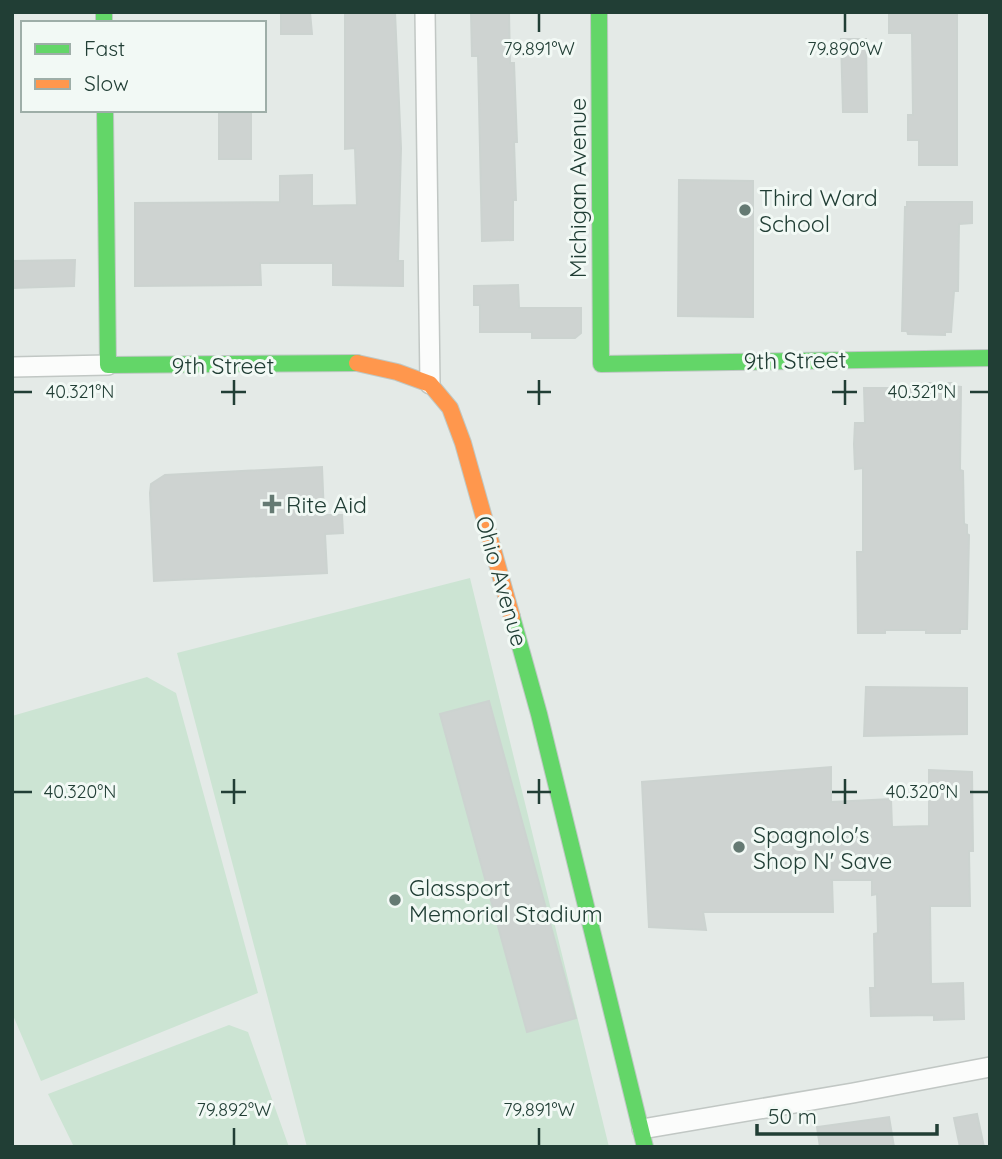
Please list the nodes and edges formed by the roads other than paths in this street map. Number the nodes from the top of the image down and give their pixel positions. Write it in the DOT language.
graph roads {
  1 [pos="425,12"];
  2 [pos="599,12"];
  3 [pos="105,112"];
  4 [pos="990,358"];
  5 [pos="601,364"];
  6 [pos="108,365"];
  7 [pos="12,367"];
  8 [pos="430,384"];
  9 [pos="990,1067"];
  10 [pos="644,1138"];
  1 -- 8 [label="street"];
  2 -- 5 [label="main road, Michigan Avenue"];
  3 -- 6 [label="main road"];
  4 -- 5 [label="main road, 9th Street"];
  6 -- 7 [label="street, 9th Street"];
  6 -- 8 [label="main road, 9th Street"];
  8 -- 10 [label="main road, Ohio Avenue"];
  9 -- 10 [label="street"];
}
